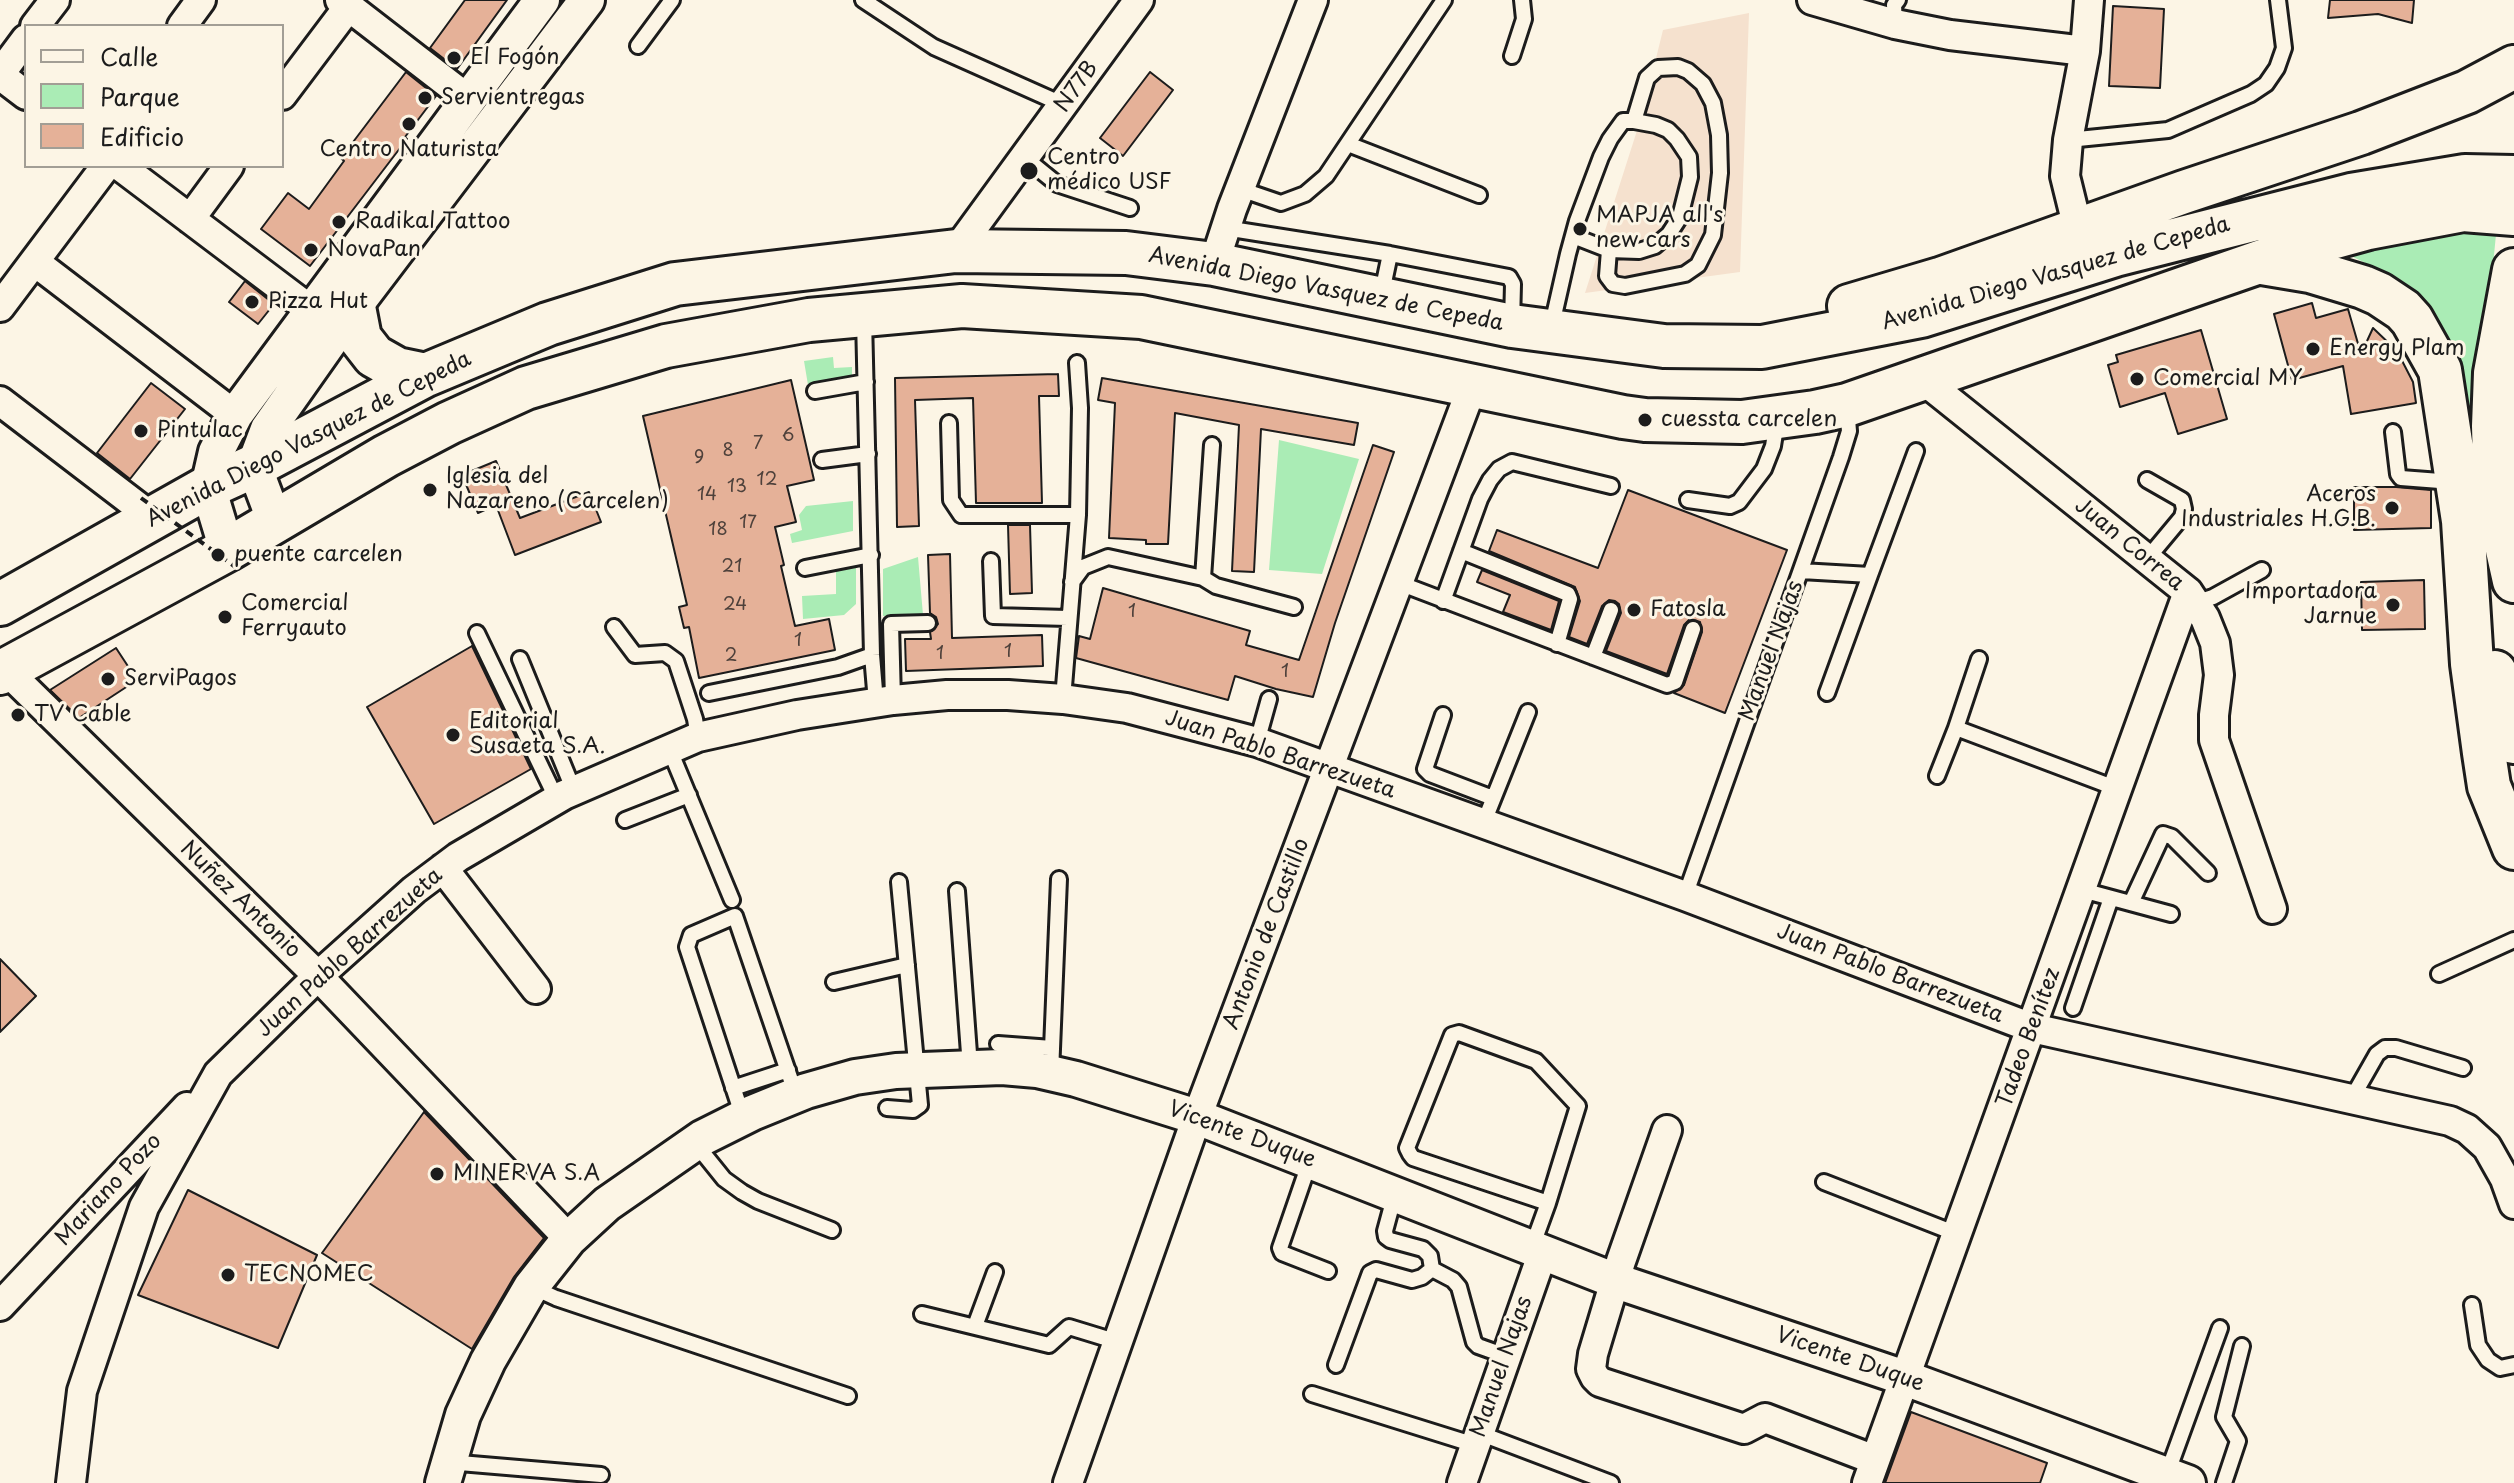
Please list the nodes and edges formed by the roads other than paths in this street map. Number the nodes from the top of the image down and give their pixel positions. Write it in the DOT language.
graph roads {
  1 [pos="55,0"];
  2 [pos="201,0"];
  3 [pos="542,0"];
  4 [pos="587,0"];
  5 [pos="672,0"];
  6 [pos="863,0"];
  7 [pos="1139,0"];
  8 [pos="1313,0"];
  9 [pos="1444,0"];
  10 [pos="1522,0"];
  11 [pos="1812,0"];
  12 [pos="2089,0"];
  13 [pos="2278,0"];
  14 [pos="344,3"];
  15 [pos="1844,6"];
  16 [pos="1896,12"];
  17 [pos="37,24"];
  18 [pos="183,24"];
  19 [pos="24,42"];
  20 [pos="638,46"];
  21 [pos="2085,51"];
  22 [pos="1512,56"];
  23 [pos="2514,67"];
  24 [pos="0,74"];
  25 [pos="284,92"];
  26 [pos="24,93"];
  27 [pos="468,99"];
  28 [pos="1064,105"];
  29 [pos="1634,121"];
  30 [pos="2068,140"];
  31 [pos="1348,144"];
  32 [pos="1025,158"];
  33 [pos="105,168"];
  34 [pos="123,168"];
  35 [pos="228,168"];
  36 [pos="2514,177"];
  37 [pos="1240,189"];
  38 [pos="1479,195"];
  39 [pos="2419,200"];
  40 [pos="1130,208"];
  41 [pos="2514,214"];
  42 [pos="190,219"];
  43 [pos="1573,236"];
  44 [pos="2085,245"];
  45 [pos="1219,246"];
  46 [pos="1609,250"];
  47 [pos="956,251"];
  48 [pos="1390,254"];
  49 [pos="35,262"];
  50 [pos="2260,263"];
  51 [pos="2514,270"];
  52 [pos="1380,300"];
  53 [pos="0,307"];
  54 [pos="354,307"];
  55 [pos="312,311"];
  56 [pos="863,316"];
  57 [pos="1532,328"];
  58 [pos="1077,363"];
  59 [pos="426,375"];
  60 [pos="1921,378"];
  61 [pos="866,382"];
  62 [pos="1472,387"];
  63 [pos="815,391"];
  64 [pos="0,401"];
  65 [pos="1847,405"];
  66 [pos="235,415"];
  67 [pos="1777,417"];
  68 [pos="949,423"];
  69 [pos="2393,432"];
  70 [pos="1212,445"];
  71 [pos="1916,451"];
  72 [pos="868,454"];
  73 [pos="822,460"];
  74 [pos="254,466"];
  75 [pos="2147,480"];
  76 [pos="2457,482"];
  77 [pos="1611,486"];
  78 [pos="208,487"];
  79 [pos="1688,500"];
  80 [pos="147,508"];
  81 [pos="1078,515"];
  82 [pos="275,522"];
  83 [pos="1461,551"];
  84 [pos="871,555"];
  85 [pos="233,559"];
  86 [pos="2147,559"];
  87 [pos="991,561"];
  88 [pos="2466,563"];
  89 [pos="805,568"];
  90 [pos="2262,570"];
  91 [pos="1801,571"];
  92 [pos="1870,575"];
  93 [pos="1203,578"];
  94 [pos="2514,581"];
  95 [pos="1072,582"];
  96 [pos="1399,583"];
  97 [pos="2192,597"];
  98 [pos="1443,601"];
  99 [pos="0,604"];
  100 [pos="1294,607"];
  101 [pos="1611,610"];
  102 [pos="1068,618"];
  103 [pos="928,623"];
  104 [pos="614,627"];
  105 [pos="1693,629"];
  106 [pos="477,633"];
  107 [pos="1557,644"];
  108 [pos="872,655"];
  109 [pos="1593,657"];
  110 [pos="520,659"];
  111 [pos="1979,659"];
  112 [pos="3,671"];
  113 [pos="709,693"];
  114 [pos="1827,693"];
  115 [pos="1063,699"];
  116 [pos="1269,699"];
  117 [pos="885,701"];
  118 [pos="1528,712"];
  119 [pos="1443,715"];
  120 [pos="1956,728"];
  121 [pos="698,737"];
  122 [pos="1257,742"];
  123 [pos="2514,742"];
  124 [pos="669,747"];
  125 [pos="1330,767"];
  126 [pos="1937,776"];
  127 [pos="2118,789"];
  128 [pos="565,795"];
  129 [pos="689,795"];
  130 [pos="1489,810"];
  131 [pos="625,820"];
  132 [pos="2514,848"];
  133 [pos="443,868"];
  134 [pos="2208,873"];
  135 [pos="1059,879"];
  136 [pos="899,882"];
  137 [pos="2082,890"];
  138 [pos="957,891"];
  139 [pos="1685,896"];
  140 [pos="2111,898"];
  141 [pos="732,900"];
  142 [pos="2131,903"];
  143 [pos="2272,909"];
  144 [pos="2171,914"];
  145 [pos="2514,940"];
  146 [pos="907,965"];
  147 [pos="2439,974"];
  148 [pos="318,976"];
  149 [pos="834,982"];
  150 [pos="536,989"];
  151 [pos="2073,1008"];
  152 [pos="2032,1028"];
  153 [pos="998,1044"];
  154 [pos="1051,1061"];
  155 [pos="970,1068"];
  156 [pos="2463,1068"];
  157 [pos="917,1070"];
  158 [pos="218,1074"];
  159 [pos="792,1083"];
  160 [pos="2352,1098"];
  161 [pos="738,1102"];
  162 [pos="887,1108"];
  163 [pos="1197,1117"];
  164 [pos="1667,1130"];
  165 [pos="695,1143"];
  166 [pos="1310,1160"];
  167 [pos="1824,1182"];
  168 [pos="1395,1194"];
  169 [pos="1548,1203"];
  170 [pos="2514,1204"];
  171 [pos="832,1230"];
  172 [pos="1957,1234"];
  173 [pos="569,1239"];
  174 [pos="1537,1250"];
  175 [pos="1432,1269"];
  176 [pos="1328,1271"];
  177 [pos="995,1272"];
  178 [pos="1616,1281"];
  179 [pos="531,1287"];
  180 [pos="2472,1305"];
  181 [pos="0,1306"];
  182 [pos="922,1314"];
  183 [pos="975,1326"];
  184 [pos="2220,1328"];
  185 [pos="1118,1342"];
  186 [pos="2242,1346"];
  187 [pos="1506,1356"];
  188 [pos="1336,1365"];
  189 [pos="2514,1365"];
  190 [pos="1905,1378"];
  191 [pos="1312,1394"];
  192 [pos="848,1396"];
  193 [pos="1477,1439"];
  194 [pos="1871,1472"];
  195 [pos="445,1473"];
  196 [pos="601,1475"];
  197 [pos="2177,1479"];
  198 [pos="71,1483"];
  199 [pos="1068,1483"];
  200 [pos="1462,1483"];
  201 [pos="1611,1483"];
  202 [pos="2224,1483"];
  1 -- 17 [label="street"];
  2 -- 18 [label="street"];
  3 -- 27 [label="street"];
  4 -- 54 [label="street"];
  5 -- 20 [label="lane"];
  6 -- 28 [label="lane"];
  7 -- 28 [label="street, N77B"];
  8 -- 37 [label="street"];
  9 -- 31 [label="lane"];
  10 -- 22 [label="lane"];
  11 -- 15 [label="street"];
  12 -- 21 [label="street"];
  13 -- 30 [label="lane"];
  14 -- 25 [label="street"];
  14 -- 27 [label="street"];
  15 -- 16 [label="street"];
  16 -- 21 [label="street"];
  19 -- 24 [label="street"];
  21 -- 30 [label="street"];
  23 -- 44 [label="main road"];
  24 -- 26 [label="street"];
  27 -- 55 [label="street"];
  28 -- 32 [label="street, N77B"];
  29 -- 43 [label="lane"];
  29 -- 46 [label="lane"];
  29 -- 46 [label="lane"];
  30 -- 44 [label="street"];
  31 -- 37 [label="lane"];
  31 -- 38 [label="lane"];
  32 -- 40 [label="lane"];
  32 -- 47 [label="street, N77B"];
  33 -- 49 [label="street"];
  34 -- 42 [label="street"];
  35 -- 42 [label="street"];
  36 -- 39 [label="main road, Avenida Diego Vasquez de Cepeda"];
  37 -- 45 [label="street"];
  39 -- 41 [label="main road"];
  39 -- 44 [label="main road, Avenida Diego Vasquez de Cepeda"];
  39 -- 50 [label="main road"];
  42 -- 55 [label="street"];
  43 -- 46 [label="lane"];
  43 -- 57 [label="lane"];
  44 -- 57 [label="main road, Avenida Diego Vasquez de Cepeda"];
  45 -- 47 [label="main road, Avenida Diego Vasquez de Cepeda"];
  45 -- 48 [label="lane"];
  45 -- 52 [label="main road, Avenida Diego Vasquez de Cepeda"];
  47 -- 59 [label="main road, Avenida Diego Vasquez de Cepeda"];
  48 -- 52 [label="lane"];
  48 -- 57 [label="lane"];
  49 -- 53 [label="street"];
  49 -- 66 [label="street"];
  50 -- 60 [label="main road"];
  50 -- 76 [label="main road"];
  51 -- 94 [label="main road"];
  52 -- 57 [label="main road, Avenida Diego Vasquez de Cepeda"];
  54 -- 59 [label="main road"];
  54 -- 74 [label="street"];
  55 -- 66 [label="street"];
  56 -- 61 [label="lane"];
  56 -- 62 [label="main road"];
  56 -- 82 [label="main road"];
  58 -- 81 [label="lane"];
  59 -- 74 [label="main road, Avenida Diego Vasquez de Cepeda"];
  60 -- 65 [label="main road"];
  60 -- 86 [label="street, Juan Correa"];
  61 -- 63 [label="lane"];
  61 -- 72 [label="lane"];
  62 -- 67 [label="main road"];
  62 -- 96 [label="street, Antonio de Castillo"];
  64 -- 80 [label="street"];
  65 -- 67 [label="main road"];
  65 -- 91 [label="lane, Manuel Najas"];
  66 -- 78 [label="street"];
  67 -- 79 [label="lane"];
  68 -- 81 [label="lane"];
  69 -- 76 [label="lane"];
  70 -- 93 [label="lane"];
  71 -- 92 [label="lane"];
  72 -- 73 [label="lane"];
  72 -- 84 [label="lane"];
  74 -- 78 [label="main road, Avenida Diego Vasquez de Cepeda"];
  74 -- 82 [label="street"];
  75 -- 86 [label="lane"];
  76 -- 88 [label="main road"];
  77 -- 83 [label="lane"];
  78 -- 80 [label="main road, Avenida Diego Vasquez de Cepeda"];
  78 -- 85 [label="street"];
  80 -- 99 [label="main road, Avenida Diego Vasquez de Cepeda"];
  81 -- 95 [label="lane"];
  82 -- 85 [label="main road"];
  83 -- 98 [label="lane"];
  83 -- 107 [label="lane"];
  84 -- 89 [label="lane"];
  84 -- 108 [label="lane"];
  85 -- 112 [label="main road"];
  86 -- 97 [label="street, Juan Correa"];
  87 -- 102 [label="lane"];
  88 -- 123 [label="main road"];
  88 -- 132 [label="main road"];
  90 -- 97 [label="lane"];
  91 -- 92 [label="lane"];
  91 -- 139 [label="lane, Manuel Najas"];
  92 -- 114 [label="lane"];
  93 -- 95 [label="lane"];
  93 -- 100 [label="lane"];
  95 -- 102 [label="lane"];
  96 -- 98 [label="lane"];
  96 -- 125 [label="street, Antonio de Castillo"];
  97 -- 127 [label="street, Tadeo Benítez"];
  97 -- 143 [label="street, Juan Correa"];
  98 -- 107 [label="lane"];
  101 -- 109 [label="lane"];
  102 -- 115 [label="lane"];
  103 -- 117 [label="lane"];
  104 -- 121 [label="lane"];
  105 -- 109 [label="lane"];
  106 -- 128 [label="lane"];
  107 -- 109 [label="lane"];
  108 -- 113 [label="lane"];
  108 -- 117 [label="lane"];
  110 -- 128 [label="lane"];
  111 -- 120 [label="lane"];
  112 -- 148 [label="street, Nuñez Antonio"];
  115 -- 117 [label="street, Juan Pablo Barrezueta"];
  115 -- 122 [label="street, Juan Pablo Barrezueta"];
  116 -- 122 [label="lane"];
  117 -- 121 [label="street, Juan Pablo Barrezueta"];
  118 -- 130 [label="lane"];
  119 -- 130 [label="lane"];
  120 -- 126 [label="lane"];
  120 -- 127 [label="lane"];
  121 -- 124 [label="street, Juan Pablo Barrezueta"];
  122 -- 125 [label="street, Juan Pablo Barrezueta"];
  124 -- 128 [label="street, Juan Pablo Barrezueta"];
  124 -- 129 [label="lane"];
  125 -- 130 [label="street, Juan Pablo Barrezueta"];
  125 -- 163 [label="street, Antonio de Castillo"];
  127 -- 137 [label="street, Tadeo Benítez"];
  128 -- 133 [label="street, Juan Pablo Barrezueta"];
  129 -- 131 [label="lane"];
  129 -- 141 [label="lane"];
  130 -- 139 [label="street, Juan Pablo Barrezueta"];
  133 -- 148 [label="street, Juan Pablo Barrezueta"];
  133 -- 150 [label="street"];
  134 -- 142 [label="lane"];
  135 -- 154 [label="lane"];
  136 -- 146 [label="lane"];
  137 -- 140 [label="lane"];
  137 -- 152 [label="street, Tadeo Benítez"];
  138 -- 155 [label="lane"];
  139 -- 152 [label="street, Juan Pablo Barrezueta"];
  140 -- 142 [label="lane"];
  140 -- 151 [label="lane"];
  142 -- 144 [label="lane"];
  145 -- 147 [label="lane"];
  146 -- 149 [label="lane"];
  146 -- 157 [label="lane"];
  148 -- 158 [label="street, Juan Pablo Barrezueta"];
  148 -- 173 [label="street, Nuñez Antonio"];
  152 -- 160 [label="street, Juan Pablo Barrezueta"];
  152 -- 172 [label="street, Tadeo Benítez"];
  153 -- 154 [label="lane"];
  154 -- 155 [label="street, Vicente Duque"];
  154 -- 163 [label="street, Vicente Duque"];
  155 -- 157 [label="street, Vicente Duque"];
  156 -- 160 [label="lane"];
  157 -- 159 [label="street, Vicente Duque"];
  157 -- 162 [label="lane"];
  158 -- 181 [label="street, Mariano Pozo"];
  158 -- 198 [label="street, Juan Pablo Barrezueta"];
  159 -- 161 [label="street, Vicente Duque"];
  159 -- 161 [label="lane"];
  160 -- 170 [label="street, Juan Pablo Barrezueta"];
  161 -- 165 [label="street, Vicente Duque"];
  163 -- 166 [label="street, Vicente Duque"];
  163 -- 185 [label="street, Antonio de Castillo"];
  164 -- 178 [label="street"];
  165 -- 171 [label="lane"];
  165 -- 173 [label="street, Vicente Duque"];
  166 -- 168 [label="street, Vicente Duque"];
  166 -- 176 [label="lane"];
  167 -- 172 [label="lane"];
  168 -- 174 [label="street, Vicente Duque"];
  168 -- 175 [label="lane"];
  169 -- 169 [label="lane"];
  169 -- 174 [label="lane"];
  172 -- 190 [label="street, Tadeo Benítez"];
  173 -- 179 [label="street, Vicente Duque"];
  174 -- 178 [label="street, Vicente Duque"];
  174 -- 187 [label="street, Manuel Najas"];
  175 -- 187 [label="lane"];
  175 -- 188 [label="lane"];
  177 -- 183 [label="lane"];
  178 -- 190 [label="street, Vicente Duque"];
  178 -- 194 [label="street"];
  179 -- 192 [label="lane"];
  179 -- 195 [label="street, Vicente Duque"];
  180 -- 189 [label="lane"];
  182 -- 183 [label="lane"];
  183 -- 185 [label="lane"];
  184 -- 197 [label="lane"];
  185 -- 199 [label="street, Antonio de Castillo"];
  186 -- 202 [label="lane"];
  187 -- 193 [label="street, Manuel Najas"];
  190 -- 194 [label="street, Tadeo Benítez"];
  190 -- 197 [label="street, Vicente Duque"];
  191 -- 193 [label="lane"];
  193 -- 200 [label="street, Manuel Najas"];
  193 -- 201 [label="lane"];
  195 -- 196 [label="lane"];
}
